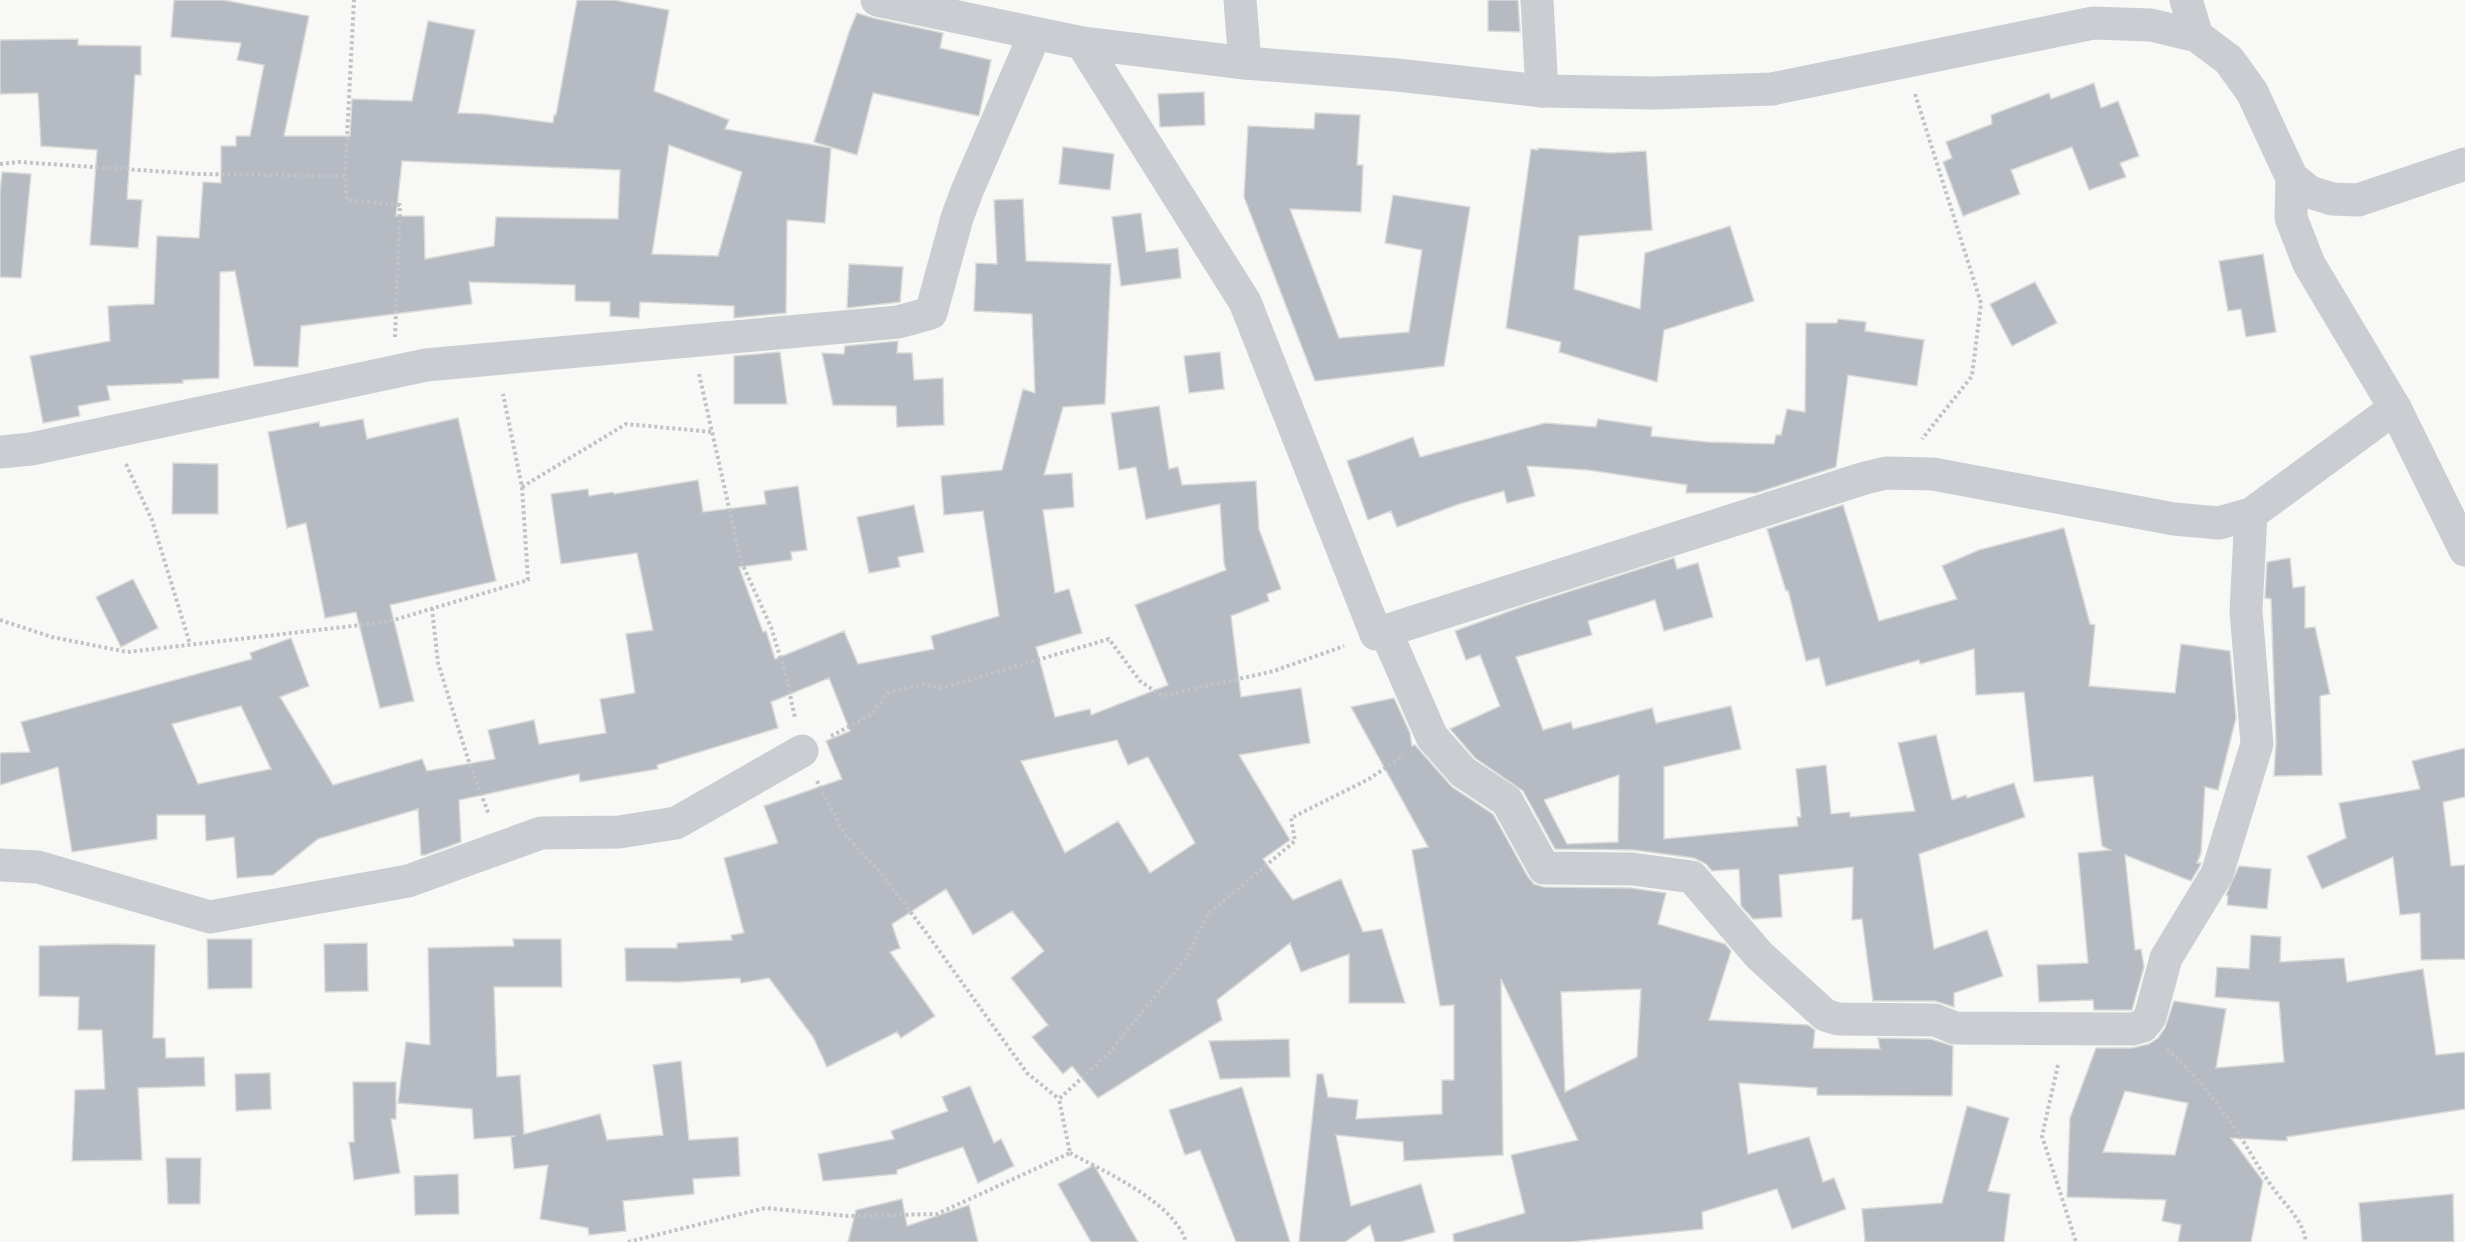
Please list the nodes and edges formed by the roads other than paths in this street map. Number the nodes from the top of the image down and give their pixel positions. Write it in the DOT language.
graph roads {
  1 [pos="877,0"];
  2 [pos="1240,0"];
  3 [pos="1537,0"];
  4 [pos="2186,0"];
  5 [pos="1035,34"];
  6 [pos="2197,36"];
  7 [pos="1082,43"];
  8 [pos="1245,63"];
  9 [pos="1542,91"];
  10 [pos="2465,164"];
  11 [pos="2292,178"];
  12 [pos="2395,408"];
  13 [pos="0,452"];
  14 [pos="2251,514"];
  15 [pos="2465,550"];
  16 [pos="1381,633"];
  17 [pos="802,751"];
  18 [pos="0,865"];
  1 -- 5 [label="street"];
  2 -- 8 [label="street"];
  3 -- 9 [label="street"];
  4 -- 6 [label="street"];
  5 -- 7 [label="street"];
  5 -- 13 [label="street"];
  6 -- 9 [label="street"];
  6 -- 11 [label="street"];
  7 -- 8 [label="street"];
  7 -- 16 [label="street"];
  8 -- 9 [label="street"];
  10 -- 11 [label="street"];
  11 -- 12 [label="street"];
  12 -- 14 [label="street"];
  12 -- 15 [label="street"];
  14 -- 16 [label="street"];
  14 -- 16 [label="street"];
  17 -- 18 [label="street"];
}
